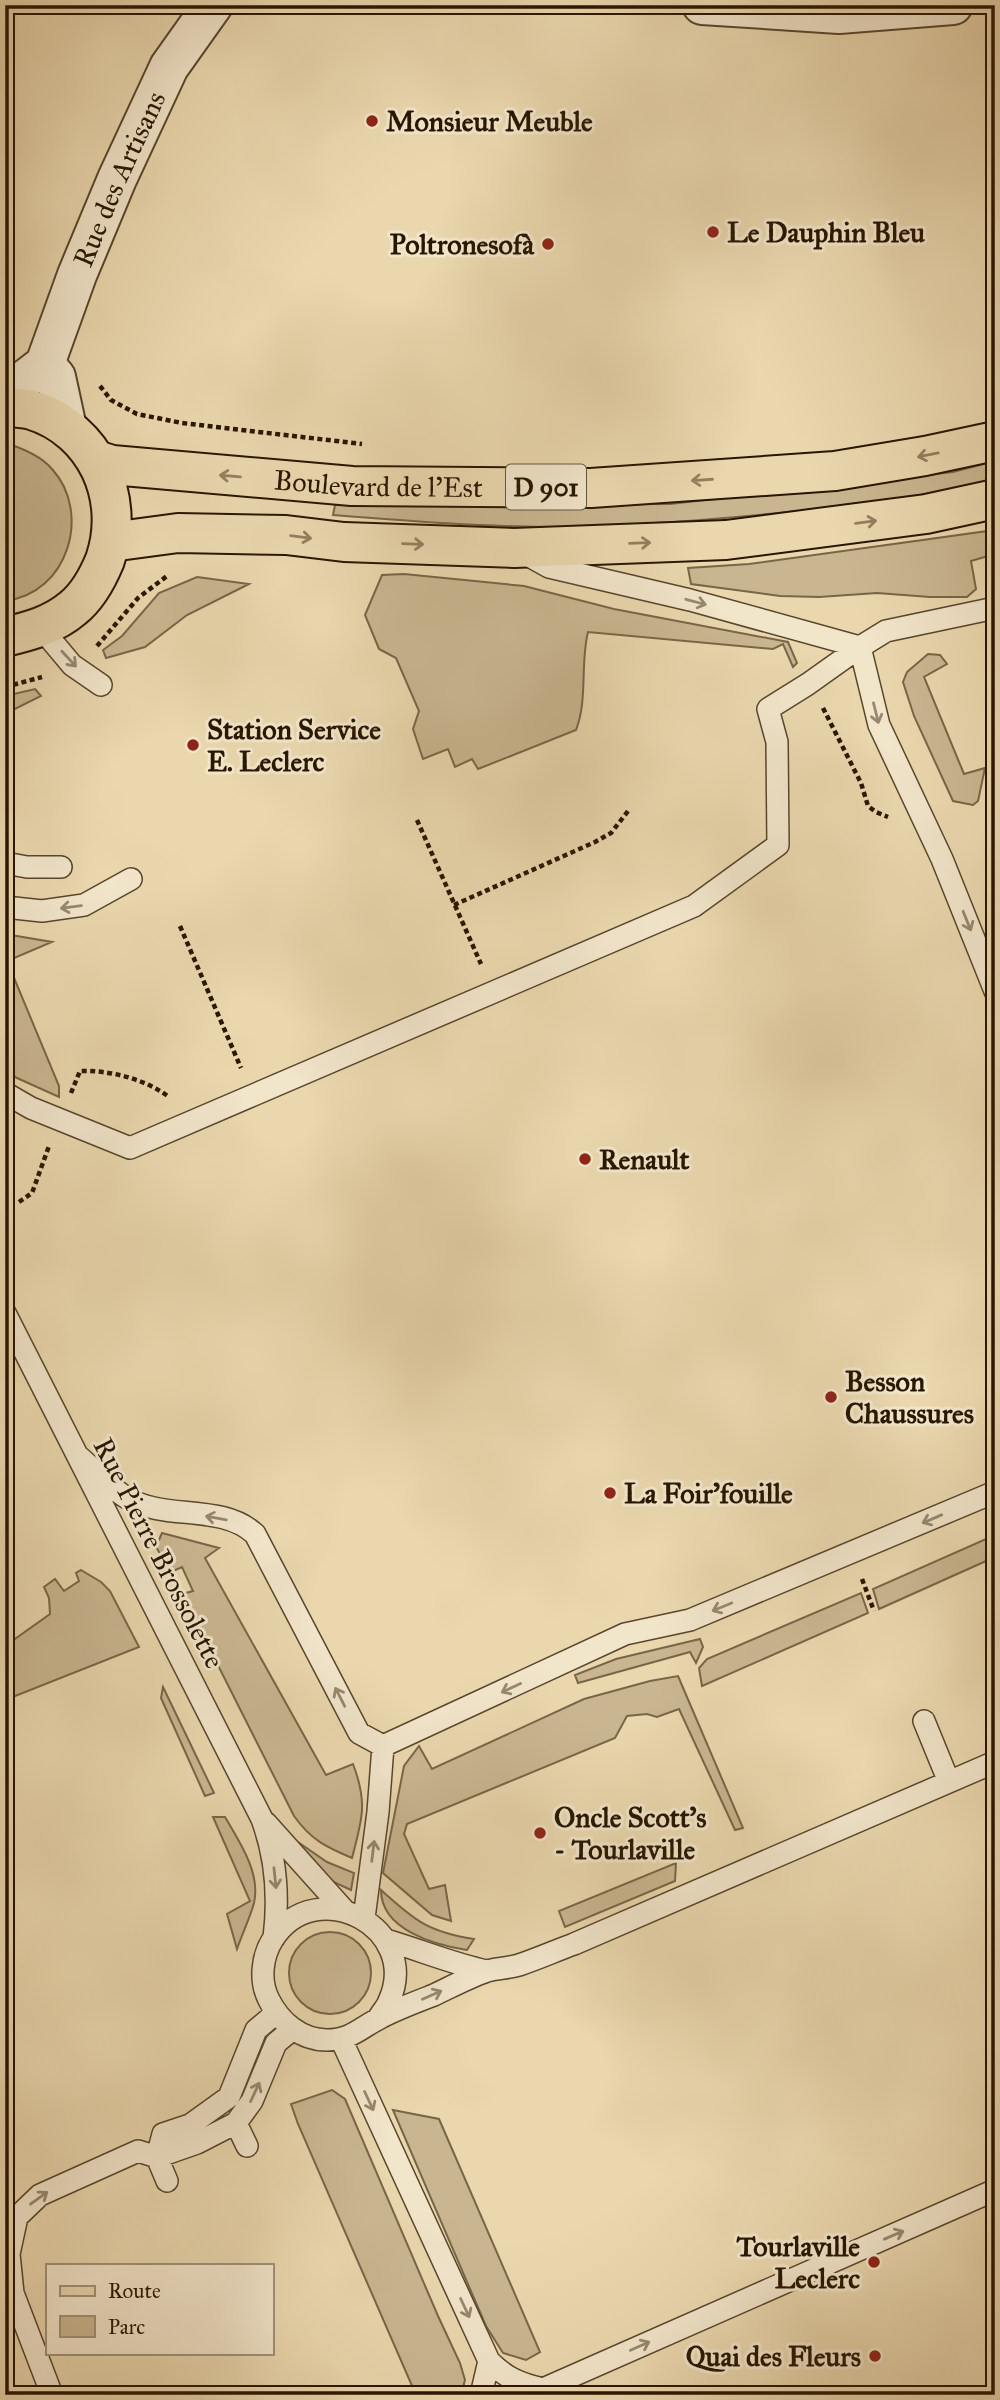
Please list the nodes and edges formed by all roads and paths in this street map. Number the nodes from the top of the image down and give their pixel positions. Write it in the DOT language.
graph roads {
  1 [pos="213,5"];
  2 [pos="702,5"];
  3 [pos="953,5"];
  4 [pos="45,364"];
  5 [pos="100,386"];
  6 [pos="5,395"];
  7 [pos="5,407"];
  8 [pos="67,428"];
  9 [pos="995,441"];
  10 [pos="376,445"];
  11 [pos="96,460"];
  12 [pos="995,499"];
  13 [pos="111,542"];
  14 [pos="514,548"];
  15 [pos="995,608"];
  16 [pos="23,632"];
  17 [pos="860,647"];
  18 [pos="101,685"];
  19 [pos="628,811"];
  20 [pos="417,820"];
  21 [pos="5,863"];
  22 [pos="61,867"];
  23 [pos="131,879"];
  24 [pos="454,905"];
  25 [pos="5,907"];
  26 [pos="995,991"];
  27 [pos="493,992"];
  28 [pos="5,1093"];
  29 [pos="5,1312"];
  30 [pos="78,1455"];
  31 [pos="995,1492"];
  32 [pos="861,1578"];
  33 [pos="874,1611"];
  34 [pos="924,1721"];
  35 [pos="383,1746"];
  36 [pos="995,1762"];
  37 [pos="949,1782"];
  38 [pos="262,1819"];
  39 [pos="344,1910"];
  40 [pos="364,1918"];
  41 [pos="274,1938"];
  42 [pos="386,1940"];
  43 [pos="487,1971"];
  44 [pos="276,2013"];
  45 [pos="378,2019"];
  46 [pos="293,2029"];
  47 [pos="341,2039"];
  48 [pos="236,2123"];
  49 [pos="247,2146"];
  50 [pos="157,2157"];
  51 [pos="167,2181"];
  52 [pos="995,2190"];
  53 [pos="489,2361"];
  54 [pos="52,2395"];
  55 [pos="481,2395"];
  1 -- 4 [label="street, Rue des Artisans"];
  2 -- 3 [label="street"];
  4 -- 6 [label="street"];
  4 -- 8 [label="street"];
  5 -- 10 [label="path"];
  7 -- 8 [label="main road"];
  8 -- 11 [label="main road"];
  9 -- 11 [label="main road, Boulevard de l'Est / D 901, one-way"];
  11 -- 13 [label="main road"];
  14 -- 12 [label="main road, Boulevard de l'Est / D 901, one-way"];
  13 -- 14 [label="main road, Boulevard de l'Est / D 901, one-way"];
  13 -- 16 [label="main road"];
  14 -- 17 [label="lane, one-way"];
  15 -- 17 [label="lane"];
  16 -- 18 [label="lane, one-way"];
  17 -- 26 [label="lane, one-way"];
  17 -- 27 [label="lane"];
  19 -- 24 [label="path"];
  20 -- 24 [label="path"];
  21 -- 22 [label="lane"];
  23 -- 25 [label="lane, one-way"];
  24 -- 27 [label="path"];
  27 -- 28 [label="lane"];
  29 -- 30 [label="lane, Rue Pierre Brossolette"];
  35 -- 30 [label="lane, one-way"];
  30 -- 38 [label="lane, Rue Pierre Brossolette"];
  31 -- 35 [label="lane, one-way"];
  32 -- 33 [label="path"];
  34 -- 37 [label="lane"];
  40 -- 35 [label="lane, one-way"];
  36 -- 37 [label="lane"];
  37 -- 43 [label="lane"];
  38 -- 39 [label="lane, Rue Pierre Brossolette"];
  38 -- 41 [label="lane, Rue Pierre Brossolette, one-way"];
  39 -- 40 [label="lane"];
  39 -- 41 [label="lane"];
  40 -- 42 [label="lane"];
  41 -- 44 [label="lane"];
  42 -- 43 [label="lane"];
  42 -- 45 [label="lane"];
  45 -- 43 [label="lane, one-way"];
  44 -- 46 [label="lane"];
  44 -- 50 [label="lane"];
  45 -- 47 [label="lane"];
  46 -- 47 [label="lane"];
  48 -- 46 [label="lane, one-way"];
  47 -- 53 [label="lane, one-way"];
  48 -- 49 [label="lane"];
  48 -- 50 [label="lane"];
  50 -- 51 [label="lane"];
  54 -- 50 [label="lane, one-way"];
  53 -- 52 [label="lane, one-way"];
  53 -- 55 [label="lane"];
}
